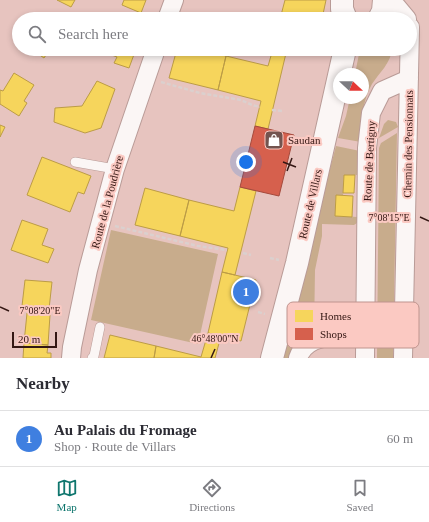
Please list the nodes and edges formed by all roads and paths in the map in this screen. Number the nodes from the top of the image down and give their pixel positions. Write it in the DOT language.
graph roads {
  1 [pos="174,0"];
  2 [pos="342,0"];
  3 [pos="382,7"];
  4 [pos="170,12"];
  5 [pos="343,12"];
  6 [pos="401,12"];
  7 [pos="153,56"];
  8 [pos="343,56"];
  9 [pos="409,56"];
  10 [pos="145,78"];
  11 [pos="409,79"];
  12 [pos="260,107"];
  13 [pos="272,110"];
  14 [pos="282,112"];
  15 [pos="75,162"];
  16 [pos="115,169"];
  17 [pos="101,222"];
  18 [pos="226,250"];
  19 [pos="243,253"];
  20 [pos="251,255"];
  21 [pos="365,302"];
  22 [pos="404,302"];
  23 [pos="100,327"];
  24 [pos="304,348"];
  25 [pos="403,348"];
  26 [pos="71,358"];
  27 [pos="92,358"];
  28 [pos="272,358"];
  29 [pos="298,358"];
  30 [pos="403,358"];
  1 -- 4 [label="street"];
  2 -- 5 [label="main road"];
  3 -- 6 [label="street"];
  7 -- 10 [label="street, Route de la Poudrière"];
  8 -- 28 [label="main road, Route de Villars"];
  9 -- 11 [label="street, Chemin des Pensionnats"];
  10 -- 12 [label="path"];
  10 -- 16 [label="street, Route de la Poudrière"];
  11 -- 21 [label="street, Route de Bertigny"];
  11 -- 22 [label="street, Chemin des Pensionnats"];
  13 -- 14 [label="path"];
  15 -- 16 [label="lane"];
  16 -- 17 [label="street, Route de la Poudrière"];
  17 -- 18 [label="path"];
  17 -- 26 [label="street, Route de la Poudrière"];
  19 -- 20 [label="path"];
  23 -- 27 [label="lane"];
  24 -- 29 [label="street"];
  25 -- 30 [label="street, Chemin des Pensionnats"];
}
